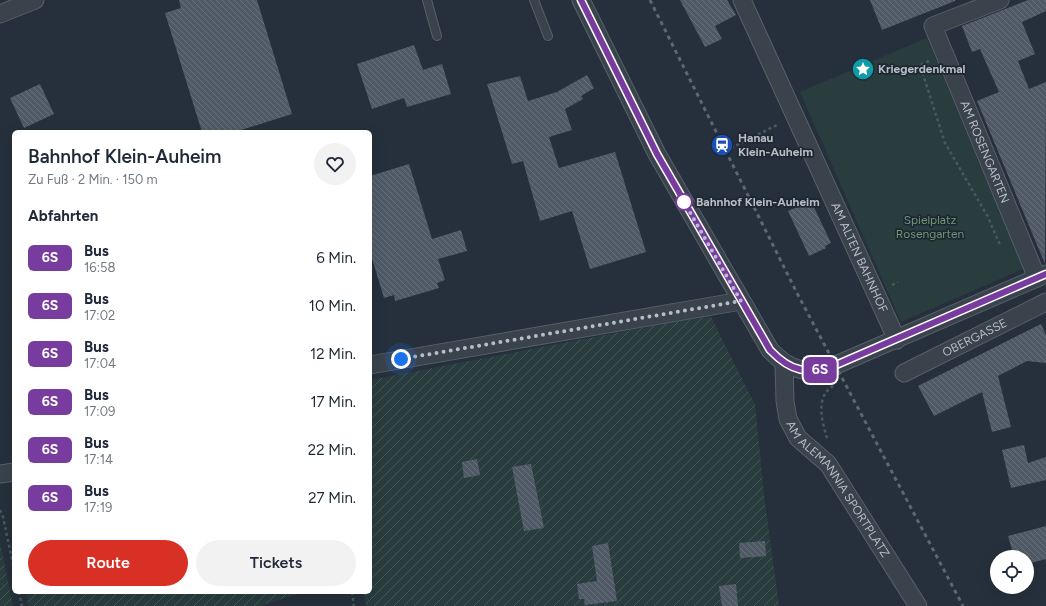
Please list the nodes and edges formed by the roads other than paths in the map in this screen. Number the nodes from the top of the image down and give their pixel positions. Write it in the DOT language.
graph roads {
  1 [pos="35,0"];
  2 [pos="427,0"];
  3 [pos="534,0"];
  4 [pos="581,0"];
  5 [pos="742,0"];
  6 [pos="1000,0"];
  7 [pos="0,14"];
  8 [pos="437,36"];
  9 [pos="548,36"];
  10 [pos="1041,276"];
  11 [pos="741,301"];
  12 [pos="1046,302"];
  13 [pos="896,340"];
  14 [pos="784,364"];
  15 [pos="372,365"];
  16 [pos="904,373"];
  17 [pos="12,472"];
  18 [pos="0,474"];
  19 [pos="918,606"];
  1 -- 7 [label="street"];
  2 -- 8 [label="lane"];
  3 -- 9 [label="lane"];
  4 -- 11 [label="street"];
  5 -- 13 [label="street, AM ALTEN BAHNHOF"];
  6 -- 10 [label="street, AM ROSENGARTEN"];
  10 -- 13 [label="street"];
  11 -- 14 [label="street"];
  11 -- 15 [label="street"];
  12 -- 16 [label="street, OBERGASSE"];
  13 -- 14 [label="street"];
  14 -- 19 [label="street, AM ALEMANNIA SPORTPLATZ"];
  17 -- 18 [label="street"];
}
